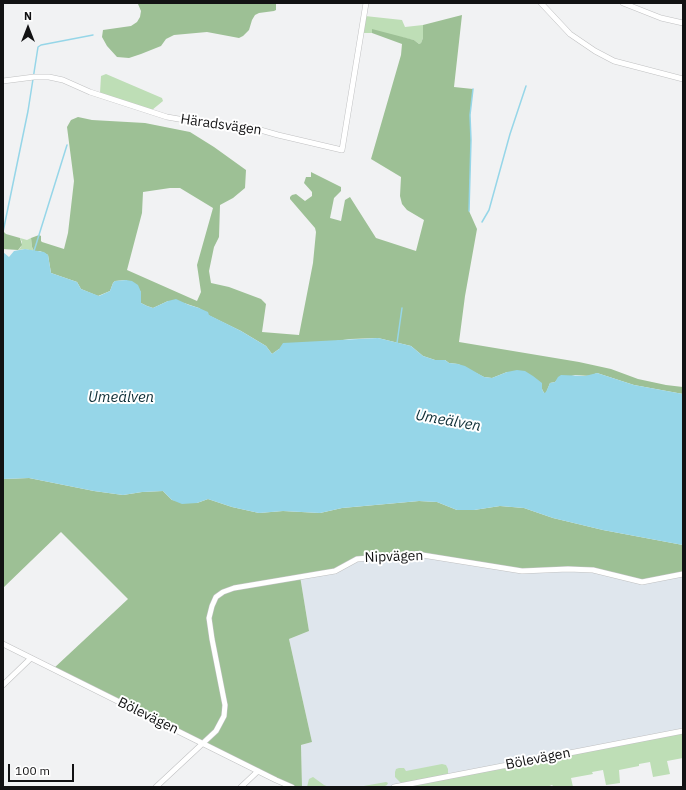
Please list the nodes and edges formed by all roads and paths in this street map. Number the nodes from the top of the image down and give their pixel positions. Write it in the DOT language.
graph roads {
  1 [pos="366,3"];
  2 [pos="541,3"];
  3 [pos="623,3"];
  4 [pos="683,23"];
  5 [pos="683,72"];
  6 [pos="682,79"];
  7 [pos="3,81"];
  8 [pos="683,574"];
  9 [pos="3,644"];
  10 [pos="31,658"];
  11 [pos="3,685"];
  12 [pos="683,731"];
  13 [pos="204,744"];
  14 [pos="258,771"];
  15 [pos="156,787"];
  16 [pos="241,787"];
  17 [pos="292,787"];
  18 [pos="394,787"];
  1 -- 7 [label="street, Häradsvägen"];
  2 -- 6 [label="street"];
  3 -- 4 [label="street"];
  5 -- 6 [label="street"];
  8 -- 13 [label="street, Nipvägen"];
  9 -- 10 [label="street, Bölevägen"];
  10 -- 11 [label="street"];
  10 -- 13 [label="street, Bölevägen"];
  12 -- 18 [label="street, Bölevägen"];
  13 -- 14 [label="street, Bölevägen"];
  13 -- 15 [label="street, Nipvägen"];
  14 -- 16 [label="street"];
  14 -- 17 [label="street, Bölevägen"];
}
